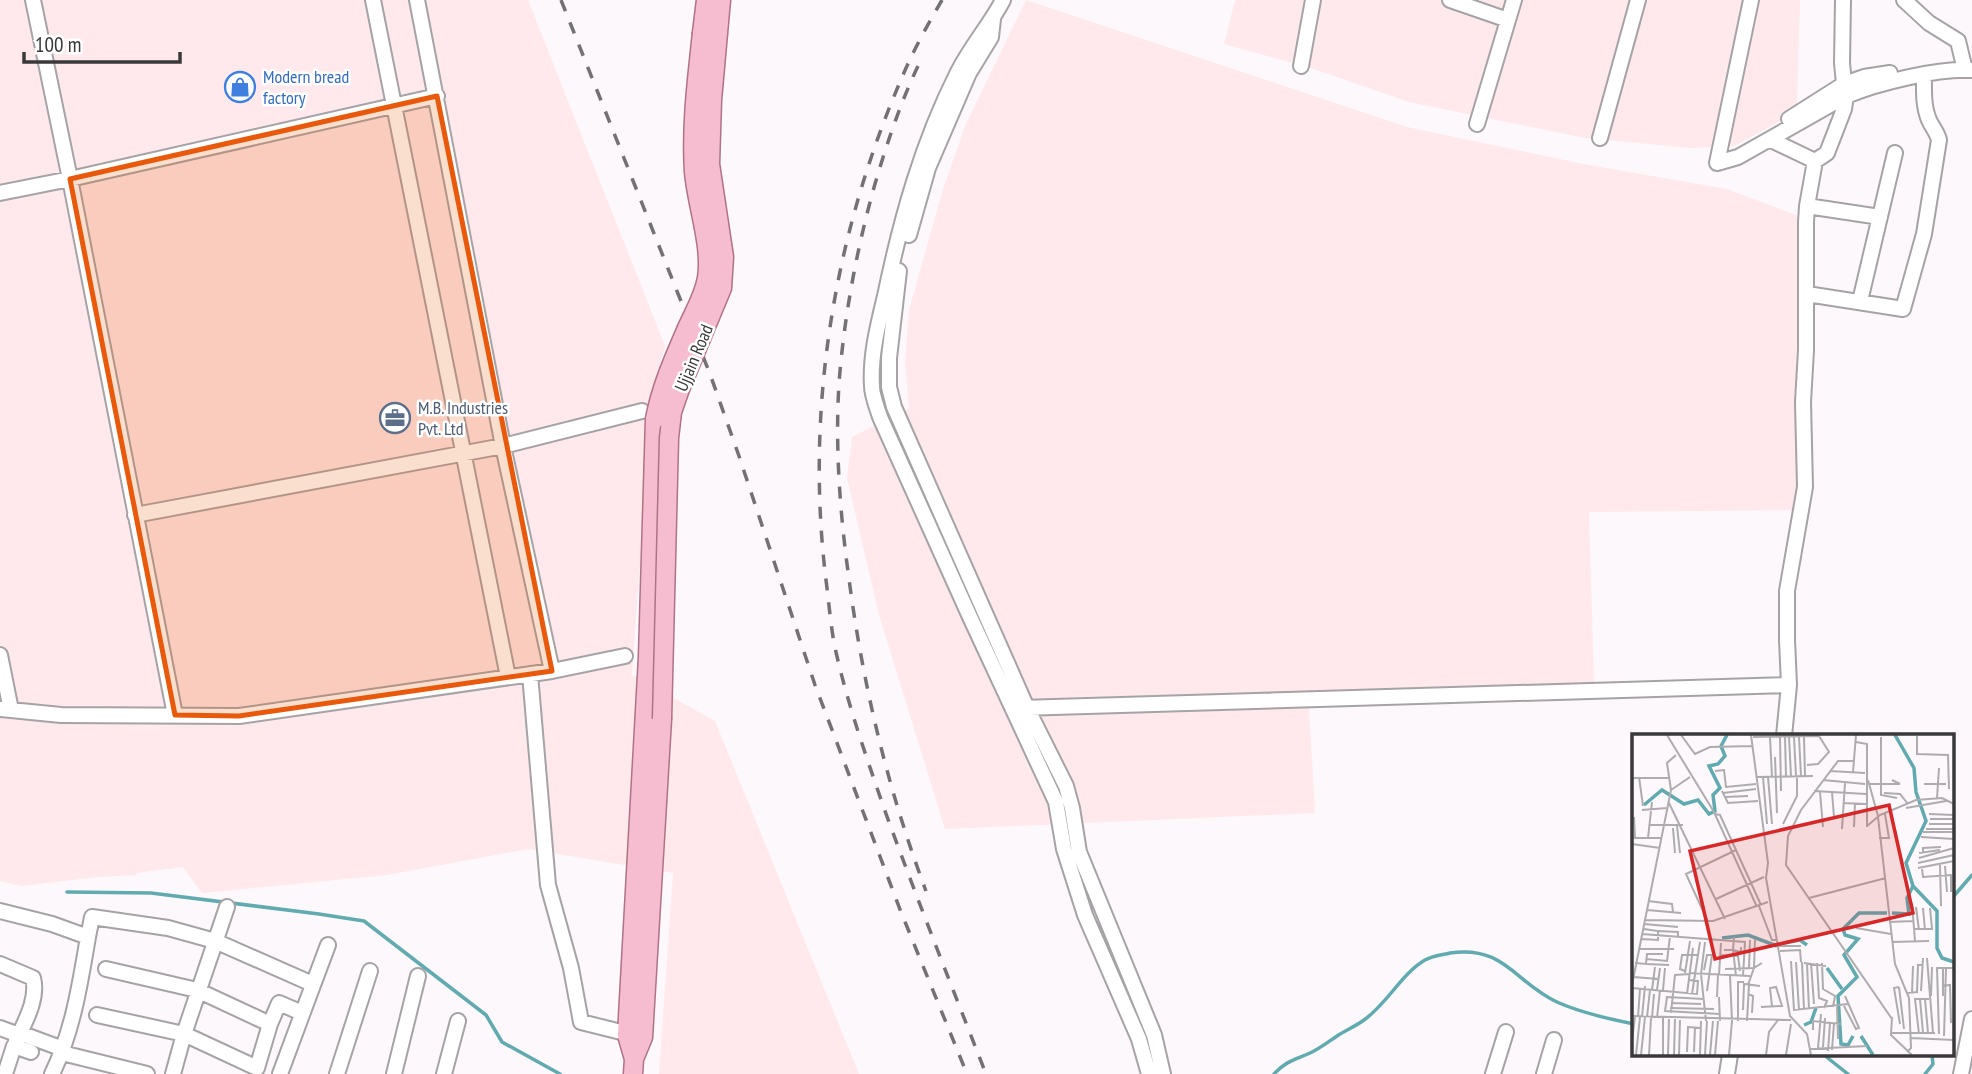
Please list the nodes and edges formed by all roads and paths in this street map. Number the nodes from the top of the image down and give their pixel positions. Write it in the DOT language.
graph roads {
  1 [pos="33,0"];
  2 [pos="373,0"];
  3 [pos="417,0"];
  4 [pos="706,0"];
  5 [pos="722,0"];
  6 [pos="1003,0"];
  7 [pos="1313,0"];
  8 [pos="1450,0"];
  9 [pos="1514,0"];
  10 [pos="1638,0"];
  11 [pos="1751,0"];
  12 [pos="1843,0"];
  13 [pos="1903,0"];
  14 [pos="1508,20"];
  15 [pos="710,33"];
  16 [pos="1968,65"];
  17 [pos="1301,66"];
  18 [pos="1924,75"];
  19 [pos="1845,90"];
  20 [pos="437,96"];
  21 [pos="394,104"];
  22 [pos="1477,124"];
  23 [pos="1600,138"];
  24 [pos="1771,139"];
  25 [pos="1895,153"];
  26 [pos="1718,159"];
  27 [pos="1815,161"];
  28 [pos="70,179"];
  29 [pos="0,192"];
  30 [pos="1807,206"];
  31 [pos="1880,217"];
  32 [pos="1807,294"];
  33 [pos="1860,301"];
  34 [pos="642,411"];
  35 [pos="503,446"];
  36 [pos="463,453"];
  37 [pos="135,515"];
  38 [pos="0,655"];
  39 [pos="625,656"];
  40 [pos="552,671"];
  41 [pos="530,674"];
  42 [pos="509,677"];
  43 [pos="1789,685"];
  44 [pos="1019,708"];
  45 [pos="6,710"];
  46 [pos="174,715"];
  47 [pos="1784,734"];
  48 [pos="226,907"];
  49 [pos="0,911"];
  50 [pos="88,937"];
  51 [pos="215,941"];
  52 [pos="328,945"];
  53 [pos="0,964"];
  54 [pos="106,969"];
  55 [pos="370,971"];
  56 [pos="418,976"];
  57 [pos="313,985"];
  58 [pos="197,990"];
  59 [pos="302,1013"];
  60 [pos="97,1015"];
  61 [pos="636,1016"];
  62 [pos="1972,1019"];
  63 [pos="458,1021"];
  64 [pos="270,1024"];
  65 [pos="0,1028"];
  66 [pos="1506,1031"];
  67 [pos="184,1034"];
  68 [pos="635,1036"];
  69 [pos="18,1038"];
  70 [pos="1554,1040"];
  71 [pos="62,1051"];
  72 [pos="31,1052"];
  73 [pos="1730,1056"];
  74 [pos="633,1068"];
  75 [pos="256,1071"];
  76 [pos="5,1074"];
  77 [pos="52,1074"];
  78 [pos="147,1074"];
  79 [pos="173,1074"];
  80 [pos="280,1074"];
  81 [pos="337,1074"];
  82 [pos="394,1074"];
  83 [pos="444,1074"];
  84 [pos="1149,1074"];
  85 [pos="1163,1074"];
  86 [pos="1493,1074"];
  87 [pos="1544,1074"];
  88 [pos="1727,1074"];
  89 [pos="1961,1074"];
  1 -- 28 [label="street"];
  2 -- 21 [label="street"];
  3 -- 20 [label="street"];
  4 -- 15 [label="main road"];
  5 -- 15 [label="main road, Ujjain Road"];
  6 -- 44 [label="street"];
  7 -- 17 [label="street"];
  8 -- 14 [label="street"];
  9 -- 14 [label="street"];
  10 -- 23 [label="street"];
  11 -- 26 [label="street"];
  12 -- 19 [label="street"];
  13 -- 16 [label="street"];
  14 -- 22 [label="street"];
  15 -- 61 [label="main road, Ujjain Road, bridge"];
  15 -- 61 [label="main road, bridge"];
  16 -- 18 [label="street"];
  16 -- 19 [label="street"];
  18 -- 19 [label="street"];
  18 -- 33 [label="street"];
  19 -- 24 [label="street"];
  19 -- 26 [label="street"];
  19 -- 27 [label="street"];
  20 -- 21 [label="street"];
  20 -- 35 [label="street"];
  21 -- 28 [label="street"];
  21 -- 36 [label="street"];
  24 -- 26 [label="street"];
  24 -- 27 [label="street"];
  25 -- 31 [label="street"];
  27 -- 30 [label="street"];
  28 -- 29 [label="street"];
  28 -- 37 [label="street"];
  30 -- 31 [label="street"];
  30 -- 32 [label="street"];
  31 -- 33 [label="street"];
  32 -- 33 [label="street"];
  32 -- 43 [label="street"];
  34 -- 35 [label="street"];
  35 -- 36 [label="street"];
  35 -- 40 [label="street"];
  36 -- 37 [label="street"];
  36 -- 42 [label="street"];
  37 -- 46 [label="street"];
  38 -- 45 [label="street"];
  39 -- 40 [label="street"];
  40 -- 41 [label="street"];
  41 -- 42 [label="street"];
  41 -- 68 [label="street"];
  42 -- 46 [label="street"];
  43 -- 44 [label="street"];
  43 -- 47 [label="street"];
  44 -- 84 [label="street"];
  44 -- 85 [label="street"];
  45 -- 46 [label="street"];
  48 -- 51 [label="street"];
  49 -- 50 [label="street"];
  50 -- 51 [label="street"];
  50 -- 71 [label="street"];
  51 -- 57 [label="street"];
  51 -- 58 [label="street"];
  52 -- 57 [label="street"];
  53 -- 69 [label="street"];
  54 -- 58 [label="street"];
  55 -- 81 [label="street"];
  56 -- 82 [label="street"];
  57 -- 59 [label="street"];
  58 -- 64 [label="street"];
  58 -- 67 [label="street"];
  59 -- 64 [label="street"];
  59 -- 80 [label="street"];
  60 -- 67 [label="street"];
  61 -- 68 [label="main road"];
  62 -- 89 [label="street"];
  63 -- 83 [label="street"];
  64 -- 75 [label="street"];
  65 -- 69 [label="street"];
  66 -- 86 [label="street"];
  67 -- 75 [label="street"];
  67 -- 79 [label="street"];
  68 -- 74 [label="main road"];
  69 -- 71 [label="street"];
  69 -- 72 [label="street"];
  69 -- 76 [label="street"];
  70 -- 87 [label="street"];
  71 -- 77 [label="street"];
  71 -- 78 [label="street"];
  73 -- 88 [label="street"];
}
